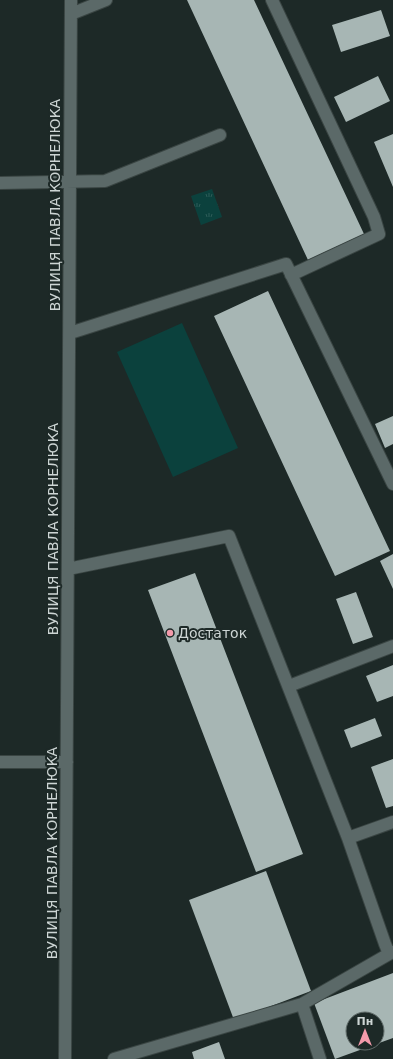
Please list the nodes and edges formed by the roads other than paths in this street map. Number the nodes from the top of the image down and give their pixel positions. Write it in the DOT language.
graph roads {
  1 [pos="71,0"];
  2 [pos="106,0"];
  3 [pos="272,0"];
  4 [pos="71,14"];
  5 [pos="220,135"];
  6 [pos="0,183"];
  7 [pos="70,183"];
  8 [pos="291,275"];
  9 [pos="70,333"];
  10 [pos="393,484"];
  11 [pos="68,569"];
  12 [pos="393,646"];
  13 [pos="289,686"];
  14 [pos="0,762"];
  15 [pos="67,762"];
  16 [pos="393,822"];
  17 [pos="348,838"];
  18 [pos="391,953"];
  19 [pos="302,1004"];
  20 [pos="65,1059"];
  21 [pos="114,1059"];
  22 [pos="320,1059"];
  1 -- 4 [label="street, ВУЛИЦЯ ПАВЛА КОРНЕЛЮКА"];
  2 -- 4 [label="street"];
  3 -- 8 [label="street"];
  4 -- 7 [label="street, ВУЛИЦЯ ПАВЛА КОРНЕЛЮКА"];
  5 -- 7 [label="street"];
  6 -- 7 [label="street"];
  7 -- 9 [label="street, ВУЛИЦЯ ПАВЛА КОРНЕЛЮКА"];
  8 -- 9 [label="street"];
  8 -- 10 [label="street"];
  9 -- 11 [label="street, ВУЛИЦЯ ПАВЛА КОРНЕЛЮКА"];
  11 -- 13 [label="street"];
  11 -- 15 [label="street, ВУЛИЦЯ ПАВЛА КОРНЕЛЮКА"];
  12 -- 13 [label="street"];
  13 -- 17 [label="street"];
  14 -- 15 [label="street"];
  15 -- 20 [label="street, ВУЛИЦЯ ПАВЛА КОРНЕЛЮКА"];
  16 -- 17 [label="street"];
  17 -- 18 [label="street"];
  18 -- 19 [label="street"];
  19 -- 21 [label="street"];
  19 -- 22 [label="street"];
}
